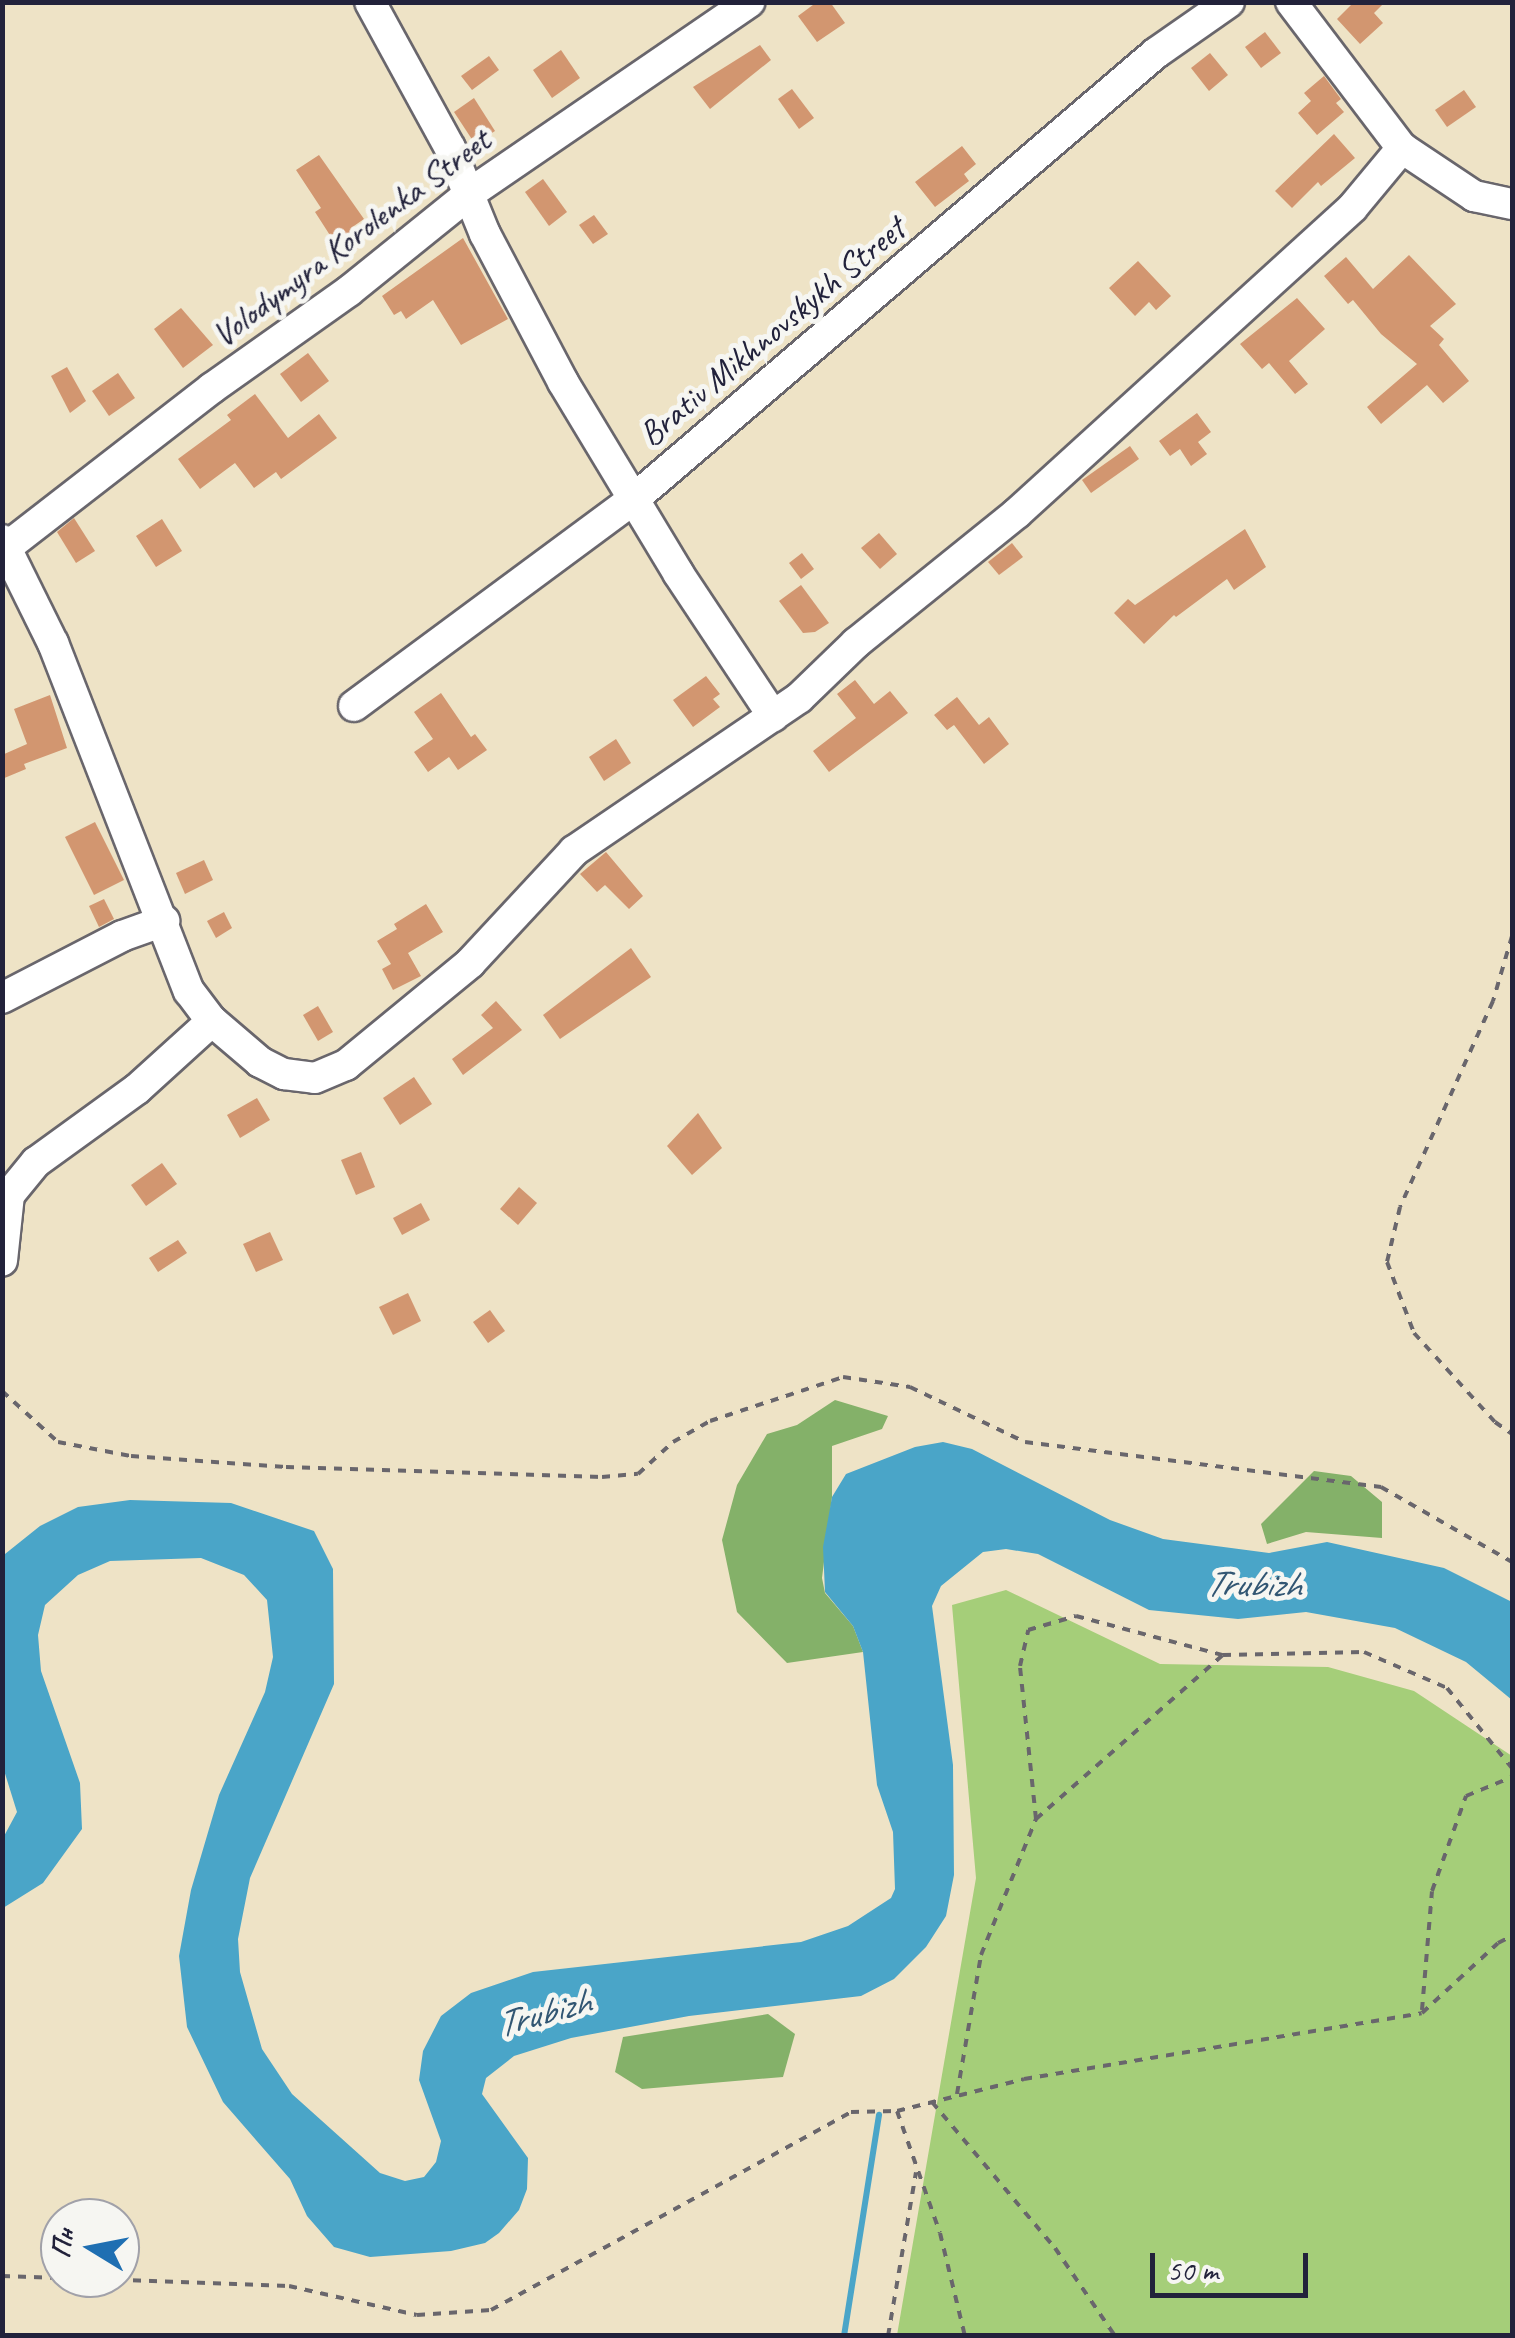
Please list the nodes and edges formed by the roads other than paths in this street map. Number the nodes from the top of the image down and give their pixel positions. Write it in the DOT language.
graph roads {
  1 [pos="370,2"];
  2 [pos="749,2"];
  3 [pos="1229,2"];
  4 [pos="1290,2"];
  5 [pos="1402,148"];
  6 [pos="469,194"];
  7 [pos="1512,204"];
  8 [pos="635,498"];
  9 [pos="5,544"];
  10 [pos="12,581"];
  11 [pos="354,706"];
  12 [pos="773,716"];
  13 [pos="164,921"];
  14 [pos="2,998"];
  15 [pos="212,1020"];
  16 [pos="2,1261"];
  1 -- 6 [label="street"];
  2 -- 6 [label="street, Volodymyra Korolenka Street"];
  3 -- 8 [label="street, Brativ Mikhnovskykh Street"];
  4 -- 5 [label="street"];
  5 -- 7 [label="street"];
  5 -- 12 [label="street"];
  6 -- 8 [label="street"];
  6 -- 9 [label="street, Volodymyra Korolenka Street"];
  8 -- 11 [label="street, Brativ Mikhnovskykh Street"];
  8 -- 12 [label="street"];
  9 -- 10 [label="street"];
  10 -- 13 [label="street"];
  12 -- 15 [label="street"];
  13 -- 14 [label="street"];
  13 -- 15 [label="street"];
  15 -- 16 [label="street"];
}
